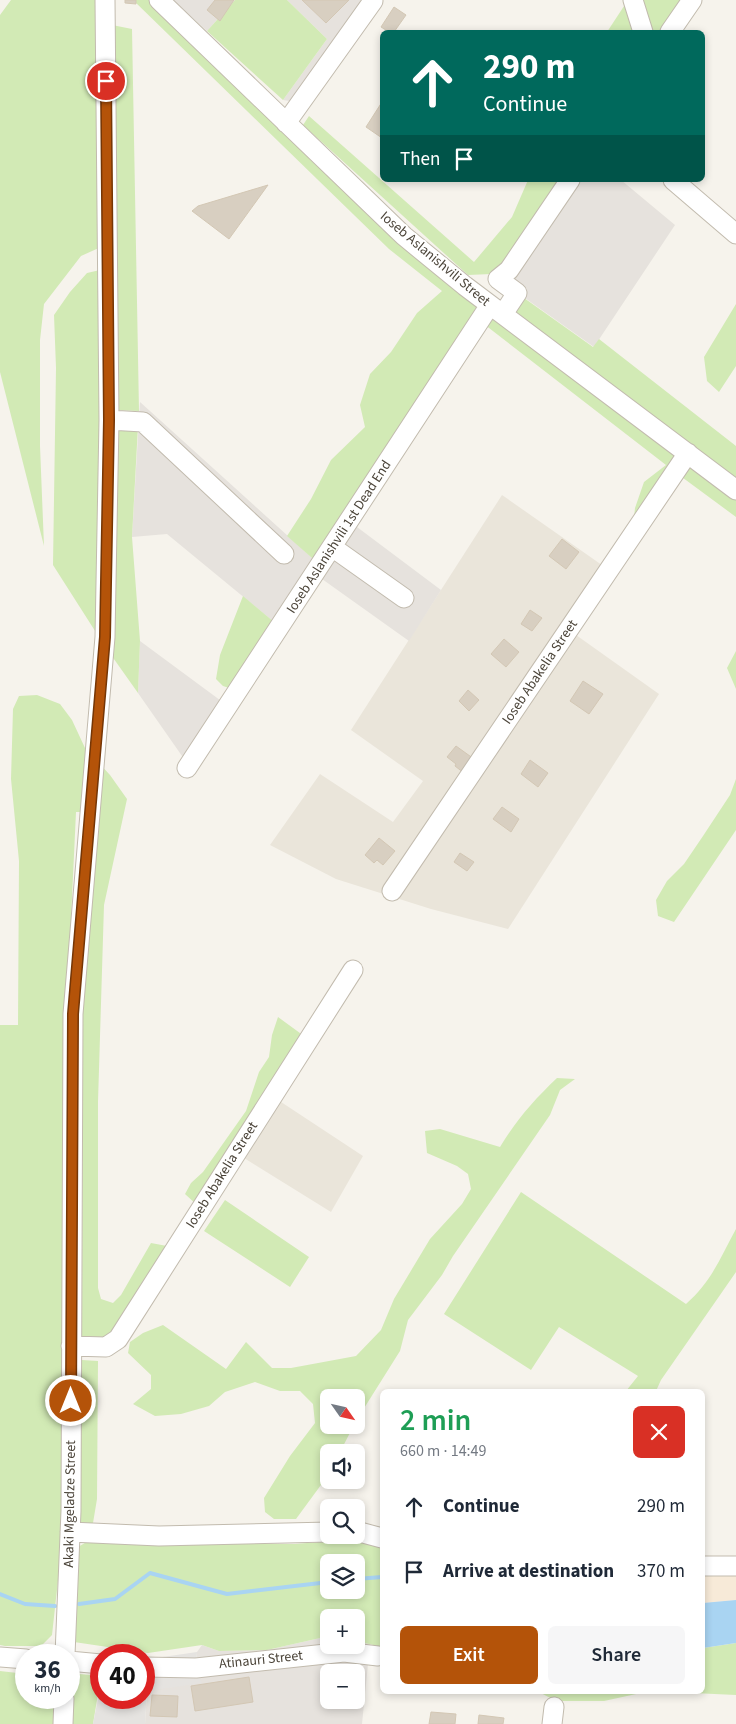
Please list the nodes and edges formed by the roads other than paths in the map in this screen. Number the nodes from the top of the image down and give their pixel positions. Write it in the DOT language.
graph roads {
  1 [pos="105,0"];
  2 [pos="159,0"];
  3 [pos="634,0"];
  4 [pos="692,0"];
  5 [pos="373,1"];
  6 [pos="642,30"];
  7 [pos="671,30"];
  8 [pos="286,123"];
  9 [pos="569,182"];
  10 [pos="674,182"];
  11 [pos="736,234"];
  12 [pos="498,279"];
  13 [pos="470,290"];
  14 [pos="496,310"];
  15 [pos="109,420"];
  16 [pos="688,453"];
  17 [pos="736,490"];
  18 [pos="332,547"];
  19 [pos="284,554"];
  20 [pos="404,598"];
  21 [pos="187,768"];
  22 [pos="392,891"];
  23 [pos="352,970"];
  24 [pos="71,1346"];
  25 [pos="70,1532"];
  26 [pos="320,1532"];
  27 [pos="365,1533"];
  28 [pos="380,1537"];
  29 [pos="705,1566"];
  30 [pos="736,1566"];
  31 [pos="65,1644"];
  32 [pos="378,1656"];
  33 [pos="0,1657"];
  34 [pos="15,1658"];
  35 [pos="155,1667"];
  36 [pos="64,1709"];
  37 [pos="63,1724"];
  1 -- 15 [label="street, Akaki Mgeladze Street"];
  2 -- 8 [label="street, Ioseb Aslanishvili Street"];
  3 -- 6 [label="street"];
  4 -- 7 [label="street"];
  5 -- 8 [label="street"];
  8 -- 13 [label="street, Ioseb Aslanishvili Street"];
  9 -- 12 [label="street"];
  10 -- 11 [label="street"];
  12 -- 13 [label="street"];
  12 -- 14 [label="street, Ioseb Aslanishvili 1st Dead End"];
  13 -- 14 [label="street, Ioseb Aslanishvili Street"];
  14 -- 16 [label="street, Ioseb Aslanishvili Street"];
  14 -- 18 [label="street, Ioseb Aslanishvili 1st Dead End"];
  15 -- 19 [label="street"];
  15 -- 24 [label="street, Akaki Mgeladze Street"];
  16 -- 17 [label="street, Ioseb Aslanishvili Street"];
  16 -- 22 [label="street, Ioseb Abakelia Street"];
  18 -- 20 [label="street"];
  18 -- 21 [label="street, Ioseb Aslanishvili 1st Dead End"];
  23 -- 24 [label="street, Ioseb Abakelia Street"];
  24 -- 25 [label="street, Akaki Mgeladze Street"];
  25 -- 26 [label="street"];
  25 -- 31 [label="street, Akaki Mgeladze Street"];
  27 -- 28 [label="street"];
  29 -- 30 [label="street"];
  32 -- 35 [label="street, Atinauri Street"];
  33 -- 34 [label="street"];
  36 -- 37 [label="street"];
}
